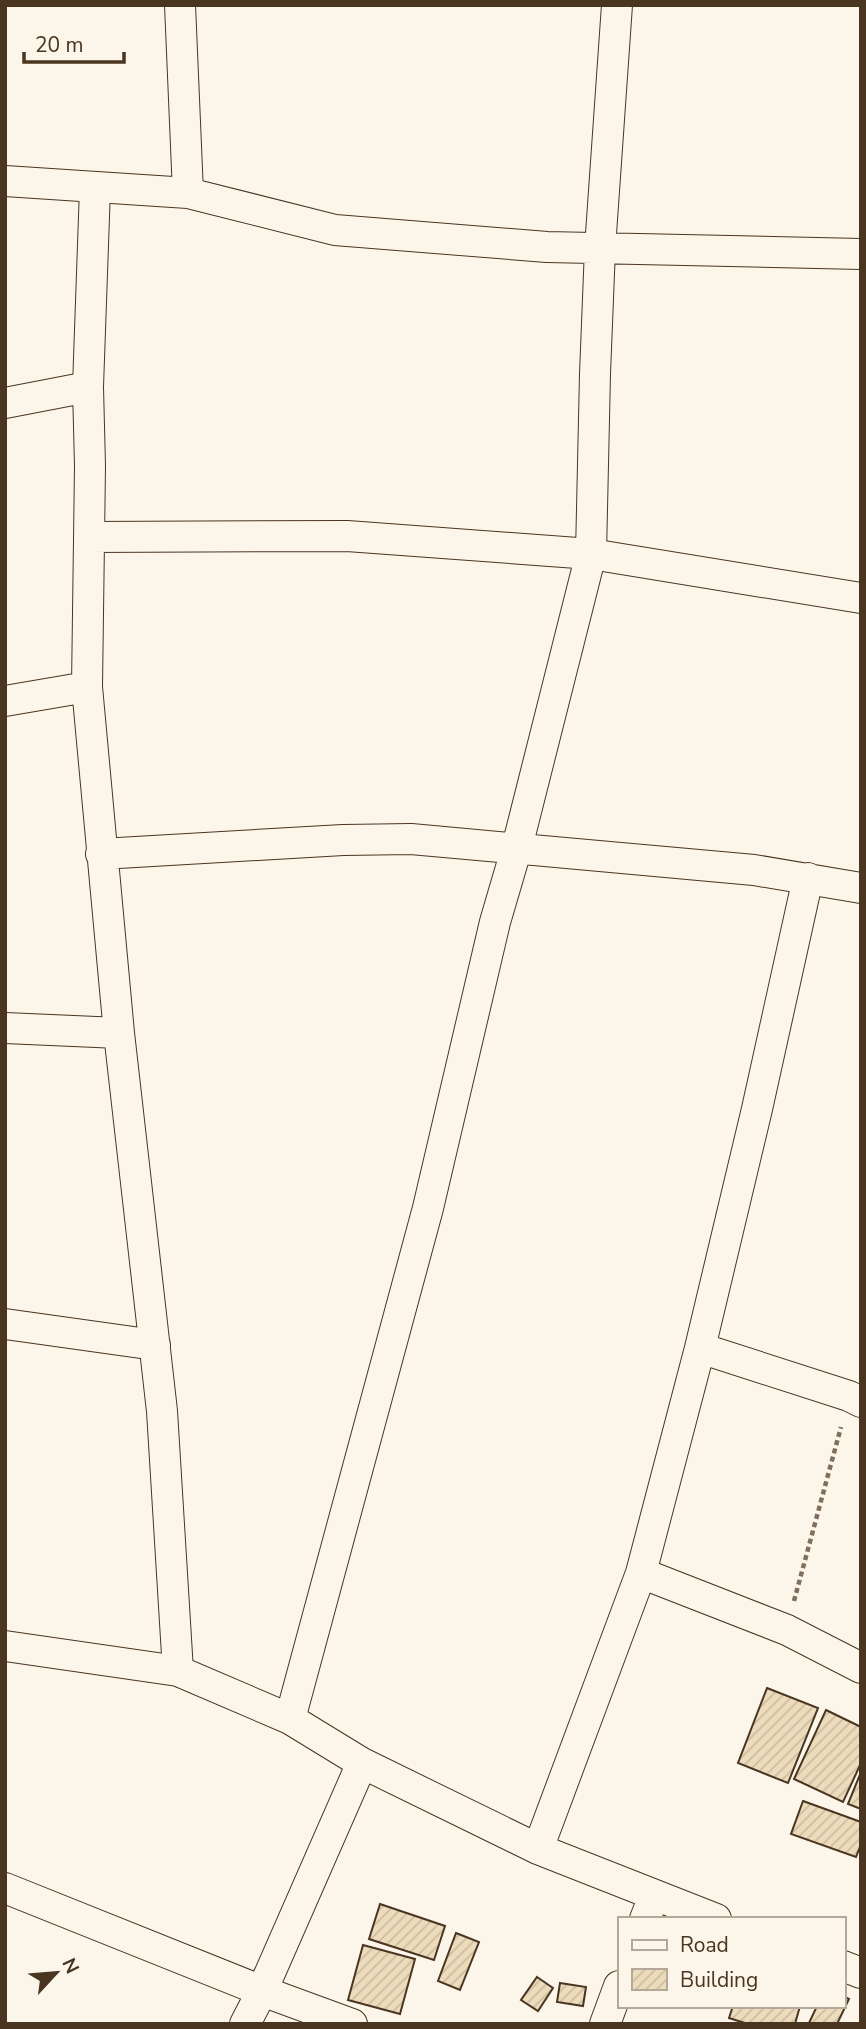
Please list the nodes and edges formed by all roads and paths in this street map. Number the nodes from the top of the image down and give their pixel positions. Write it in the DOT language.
graph roads {
  1 [pos="180,5"];
  2 [pos="617,5"];
  3 [pos="5,181"];
  4 [pos="95,188"];
  5 [pos="188,194"];
  6 [pos="600,248"];
  7 [pos="861,254"];
  8 [pos="88,387"];
  9 [pos="5,403"];
  10 [pos="89,537"];
  11 [pos="592,554"];
  12 [pos="861,598"];
  13 [pos="87,687"];
  14 [pos="5,701"];
  15 [pos="517,847"];
  16 [pos="101,854"];
  17 [pos="808,878"];
  18 [pos="861,888"];
  19 [pos="5,1028"];
  20 [pos="118,1033"];
  21 [pos="5,1324"];
  22 [pos="155,1345"];
  23 [pos="699,1348"];
  24 [pos="855,1399"];
  25 [pos="640,1573"];
  26 [pos="787,1630"];
  27 [pos="5,1646"];
  28 [pos="861,1668"];
  29 [pos="178,1671"];
  30 [pos="290,1719"];
  31 [pos="362,1763"];
  32 [pos="538,1849"];
  33 [pos="5,1888"];
  34 [pos="649,1907"];
  35 [pos="705,1917"];
  36 [pos="618,1989"];
  37 [pos="262,1991"];
  38 [pos="245,2024"];
  39 [pos="352,2024"];
  40 [pos="605,2024"];
  1 -- 5 [label="street"];
  2 -- 6 [label="street"];
  3 -- 4 [label="street"];
  4 -- 5 [label="street"];
  4 -- 8 [label="street"];
  5 -- 6 [label="street"];
  6 -- 7 [label="street"];
  6 -- 11 [label="street"];
  8 -- 9 [label="street"];
  8 -- 10 [label="street"];
  10 -- 11 [label="street"];
  10 -- 13 [label="street"];
  11 -- 12 [label="street"];
  11 -- 15 [label="street"];
  13 -- 14 [label="street"];
  13 -- 16 [label="street"];
  15 -- 16 [label="street"];
  15 -- 17 [label="street"];
  15 -- 30 [label="street"];
  16 -- 20 [label="street"];
  17 -- 18 [label="street"];
  17 -- 23 [label="street"];
  19 -- 20 [label="street"];
  20 -- 22 [label="street"];
  21 -- 22 [label="street"];
  22 -- 29 [label="street"];
  23 -- 24 [label="street"];
  23 -- 25 [label="street"];
  24 -- 26 [label="path"];
  25 -- 26 [label="street"];
  25 -- 32 [label="street"];
  26 -- 28 [label="street"];
  27 -- 29 [label="street"];
  29 -- 30 [label="street"];
  30 -- 31 [label="street"];
  31 -- 32 [label="street"];
  31 -- 37 [label="street"];
  32 -- 34 [label="street"];
  33 -- 37 [label="street"];
  34 -- 35 [label="street"];
  36 -- 40 [label="street"];
  37 -- 38 [label="street"];
  37 -- 39 [label="street"];
}
